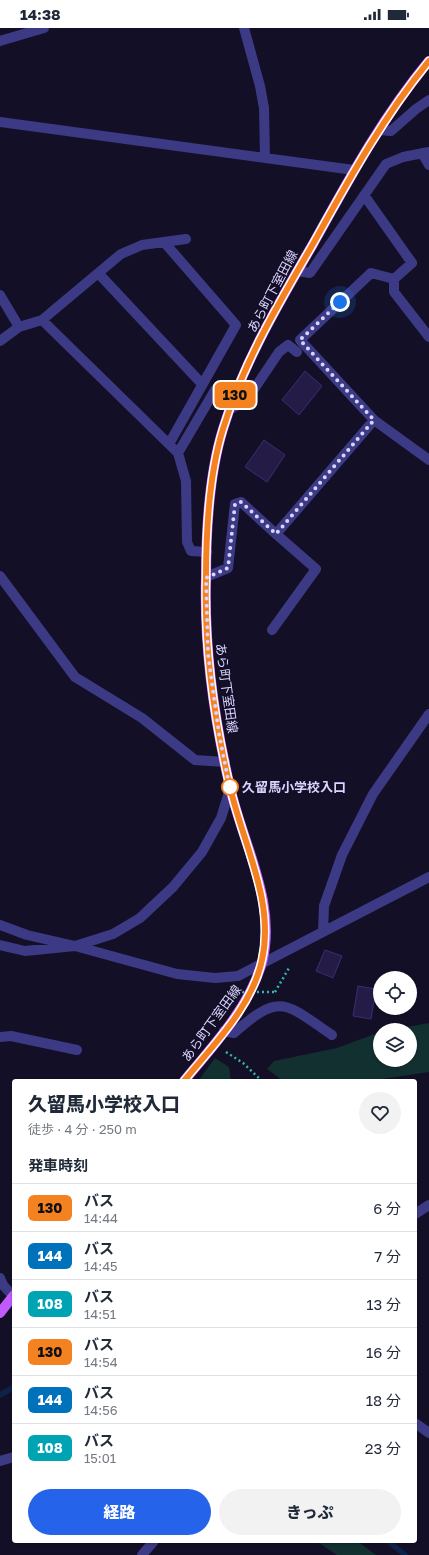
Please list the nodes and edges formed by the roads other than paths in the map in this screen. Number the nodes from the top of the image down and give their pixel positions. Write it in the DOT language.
graph roads {
  1 [pos="44,28"];
  2 [pos="244,28"];
  3 [pos="0,42"];
  4 [pos="429,61"];
  5 [pos="429,100"];
  6 [pos="0,122"];
  7 [pos="379,130"];
  8 [pos="425,152"];
  9 [pos="265,158"];
  10 [pos="429,165"];
  11 [pos="354,170"];
  12 [pos="364,195"];
  13 [pos="186,239"];
  14 [pos="164,242"];
  15 [pos="298,271"];
  16 [pos="99,274"];
  17 [pos="394,279"];
  18 [pos="0,295"];
  19 [pos="42,320"];
  20 [pos="19,327"];
  21 [pos="429,337"];
  22 [pos="0,341"];
  23 [pos="297,352"];
  24 [pos="202,384"];
  25 [pos="236,393"];
  26 [pos="230,409"];
  27 [pos="374,420"];
  28 [pos="169,444"];
  29 [pos="178,453"];
  30 [pos="429,460"];
  31 [pos="276,534"];
  32 [pos="207,552"];
  33 [pos="0,576"];
  34 [pos="206,578"];
  35 [pos="272,630"];
  36 [pos="429,714"];
  37 [pos="225,762"];
  38 [pos="230,789"];
  39 [pos="429,877"];
  40 [pos="0,925"];
  41 [pos="323,931"];
  42 [pos="0,945"];
  43 [pos="75,946"];
  44 [pos="262,963"];
  45 [pos="224,1031"];
  46 [pos="332,1035"];
  47 [pos="0,1037"];
  48 [pos="77,1050"];
  49 [pos="186,1079"];
  50 [pos="429,1205"];
  51 [pos="417,1213"];
  52 [pos="0,1278"];
  53 [pos="12,1293"];
  54 [pos="12,1298"];
  55 [pos="0,1314"];
  56 [pos="417,1424"];
  57 [pos="429,1433"];
  58 [pos="12,1458"];
  59 [pos="0,1461"];
  60 [pos="152,1543"];
  61 [pos="142,1555"];
  1 -- 3 [label="street"];
  2 -- 9 [label="street"];
  4 -- 7 [label="main road, あら町下室田線"];
  5 -- 7 [label="street"];
  6 -- 9 [label="street"];
  7 -- 11 [label="main road, あら町下室田線"];
  8 -- 10 [label="street"];
  8 -- 12 [label="street"];
  9 -- 11 [label="street"];
  11 -- 15 [label="main road, あら町下室田線"];
  12 -- 15 [label="street"];
  12 -- 17 [label="street"];
  13 -- 14 [label="street"];
  14 -- 16 [label="street"];
  14 -- 24 [label="street"];
  15 -- 25 [label="main road, あら町下室田線"];
  16 -- 19 [label="street"];
  16 -- 24 [label="street"];
  17 -- 21 [label="street"];
  17 -- 27 [label="street"];
  18 -- 20 [label="street"];
  19 -- 20 [label="street"];
  19 -- 28 [label="street"];
  20 -- 22 [label="street"];
  23 -- 26 [label="street"];
  24 -- 28 [label="street"];
  25 -- 26 [label="main road, あら町下室田線"];
  25 -- 29 [label="street"];
  26 -- 32 [label="main road, あら町下室田線"];
  27 -- 30 [label="street"];
  27 -- 31 [label="street"];
  28 -- 29 [label="street"];
  29 -- 32 [label="street"];
  31 -- 34 [label="street"];
  31 -- 35 [label="street"];
  32 -- 34 [label="main road, あら町下室田線"];
  33 -- 37 [label="street"];
  34 -- 37 [label="main road, あら町下室田線"];
  36 -- 41 [label="street"];
  37 -- 38 [label="main road, あら町下室田線"];
  38 -- 43 [label="street"];
  38 -- 44 [label="main road, あら町下室田線"];
  39 -- 41 [label="street"];
  40 -- 43 [label="street"];
  41 -- 44 [label="street"];
  42 -- 43 [label="street"];
  43 -- 44 [label="street"];
  44 -- 45 [label="main road, あら町下室田線"];
  45 -- 46 [label="street"];
  45 -- 49 [label="main road, あら町下室田線"];
  47 -- 48 [label="street"];
  50 -- 51 [label="street"];
  52 -- 53 [label="street"];
  54 -- 55 [label="main road"];
  56 -- 57 [label="street"];
  58 -- 59 [label="street"];
  60 -- 61 [label="street"];
}
